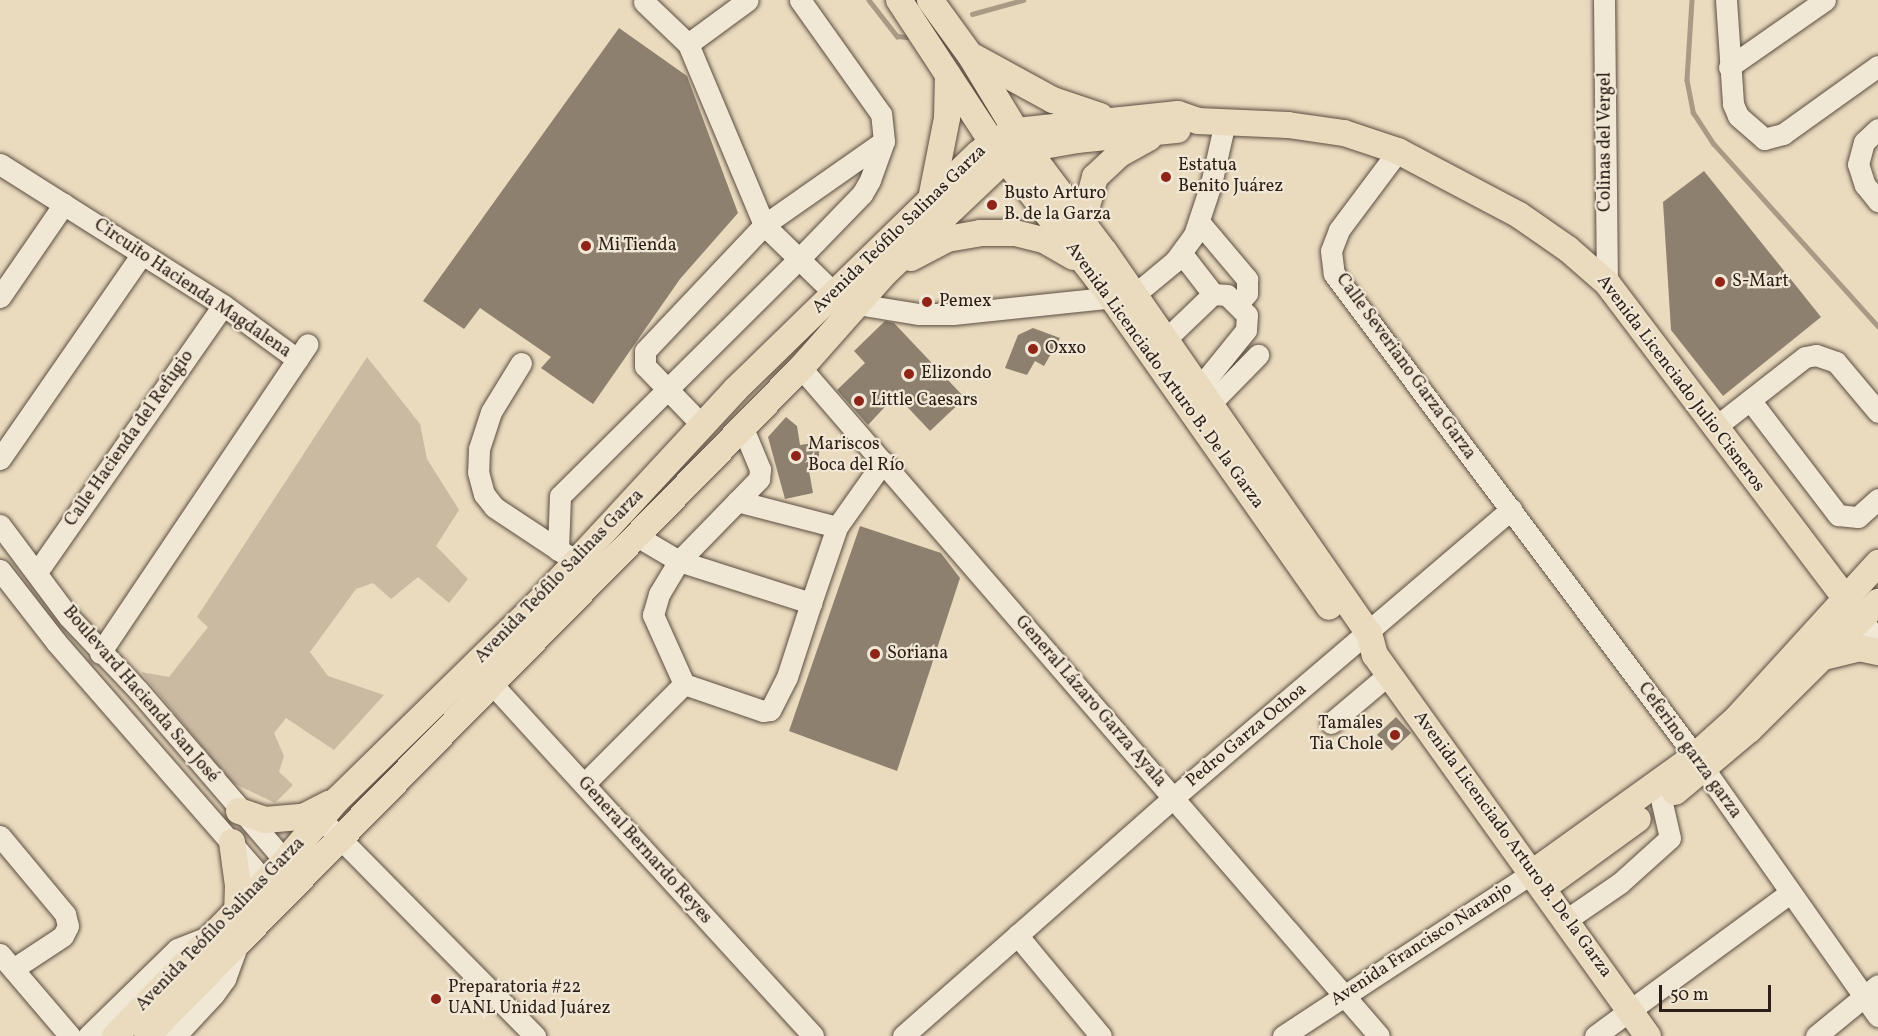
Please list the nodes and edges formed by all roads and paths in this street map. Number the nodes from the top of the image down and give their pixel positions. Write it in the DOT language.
graph roads {
  1 [pos="748,0"];
  2 [pos="800,0"];
  3 [pos="899,0"];
  4 [pos="1604,0"];
  5 [pos="1726,0"];
  6 [pos="1824,0"];
  7 [pos="933,1"];
  8 [pos="644,2"];
  9 [pos="688,44"];
  10 [pos="970,55"];
  11 [pos="1878,66"];
  12 [pos="1729,67"];
  13 [pos="948,75"];
  14 [pos="1109,119"];
  15 [pos="1198,121"];
  16 [pos="1225,122"];
  17 [pos="1878,129"];
  18 [pos="1158,133"];
  19 [pos="884,141"];
  20 [pos="1010,145"];
  21 [pos="1398,151"];
  22 [pos="0,164"];
  23 [pos="931,199"];
  24 [pos="1878,201"];
  25 [pos="64,204"];
  26 [pos="1199,222"];
  27 [pos="1082,224"];
  28 [pos="764,225"];
  29 [pos="142,254"];
  30 [pos="1182,254"];
  31 [pos="799,259"];
  32 [pos="1084,262"];
  33 [pos="885,273"];
  34 [pos="1607,283"];
  35 [pos="834,293"];
  36 [pos="1213,294"];
  37 [pos="1122,295"];
  38 [pos="0,297"];
  39 [pos="857,304"];
  40 [pos="1238,304"];
  41 [pos="223,305"];
  42 [pos="1166,339"];
  43 [pos="1257,355"];
  44 [pos="521,363"];
  45 [pos="801,368"];
  46 [pos="668,390"];
  47 [pos="735,390"];
  48 [pos="1205,396"];
  49 [pos="1750,400"];
  50 [pos="1878,412"];
  51 [pos="749,419"];
  52 [pos="702,425"];
  53 [pos="1714,428"];
  54 [pos="0,459"];
  55 [pos="883,462"];
  56 [pos="1495,489"];
  57 [pos="1878,499"];
  58 [pos="737,501"];
  59 [pos="1511,509"];
  60 [pos="0,525"];
  61 [pos="837,527"];
  62 [pos="635,535"];
  63 [pos="1811,555"];
  64 [pos="567,556"];
  65 [pos="1878,560"];
  66 [pos="679,561"];
  67 [pos="38,572"];
  68 [pos="4,578"];
  69 [pos="1845,599"];
  70 [pos="811,603"];
  71 [pos="1870,610"];
  72 [pos="1878,640"];
  73 [pos="1372,652"];
  74 [pos="1878,652"];
  75 [pos="100,653"];
  76 [pos="1821,658"];
  77 [pos="120,671"];
  78 [pos="483,674"];
  79 [pos="684,684"];
  80 [pos="96,690"];
  81 [pos="138,690"];
  82 [pos="117,712"];
  83 [pos="1331,723"];
  84 [pos="1700,763"];
  85 [pos="584,784"];
  86 [pos="1173,798"];
  87 [pos="337,800"];
  88 [pos="1662,802"];
  89 [pos="239,811"];
  90 [pos="321,819"];
  91 [pos="0,836"];
  92 [pos="339,838"];
  93 [pos="232,842"];
  94 [pos="285,861"];
  95 [pos="1538,880"];
  96 [pos="265,882"];
  97 [pos="1790,893"];
  98 [pos="237,910"];
  99 [pos="1566,920"];
  100 [pos="1017,935"];
  101 [pos="227,939"];
  102 [pos="7,961"];
  103 [pos="197,969"];
  104 [pos="1871,991"];
  105 [pos="1345,996"];
  106 [pos="1629,1010"];
  107 [pos="1878,1016"];
  108 [pos="1827,1032"];
  109 [pos="182,1034"];
  110 [pos="70,1036"];
  111 [pos="88,1036"];
  112 [pos="115,1036"];
  113 [pos="147,1036"];
  114 [pos="535,1036"];
  115 [pos="813,1036"];
  116 [pos="903,1036"];
  117 [pos="1101,1036"];
  118 [pos="1283,1036"];
  119 [pos="1379,1036"];
  120 [pos="1595,1036"];
  121 [pos="1648,1036"];
  1 -- 9 [label="street"];
  2 -- 19 [label="street"];
  3 -- 13 [label="main road, Avenida Licenciado Arturo B. De la Garza"];
  4 -- 34 [label="street, Colinas del Vergel"];
  5 -- 12 [label="street"];
  6 -- 12 [label="street"];
  7 -- 10 [label="main road, Avenida Licenciado Arturo B. De la Garza"];
  8 -- 9 [label="street"];
  9 -- 28 [label="street"];
  10 -- 14 [label="main road"];
  10 -- 20 [label="main road, Avenida Licenciado Arturo B. De la Garza"];
  11 -- 12 [label="street"];
  13 -- 20 [label="main road, Avenida Licenciado Arturo B. De la Garza"];
  13 -- 23 [label="main road"];
  14 -- 15 [label="main road, Avenida Licenciado Julio Cisneros"];
  14 -- 20 [label="main road, Avenida Licenciado Julio Cisneros"];
  15 -- 16 [label="main road, Avenida Licenciado Julio Cisneros"];
  15 -- 18 [label="main road, Avenida Licenciado Julio Cisneros"];
  16 -- 21 [label="main road, Avenida Licenciado Julio Cisneros"];
  16 -- 26 [label="street"];
  17 -- 24 [label="street"];
  18 -- 20 [label="main road, Avenida Licenciado Julio Cisneros"];
  18 -- 27 [label="main road"];
  19 -- 28 [label="street"];
  19 -- 31 [label="street"];
  20 -- 23 [label="main road, Avenida Teófilo Salinas Garza"];
  20 -- 27 [label="main road, Avenida Licenciado Arturo B. De la Garza"];
  20 -- 32 [label="main road, Avenida Licenciado Arturo B. De la Garza"];
  20 -- 33 [label="main road, Avenida Teófilo Salinas Garza"];
  21 -- 34 [label="main road, Avenida Licenciado Julio Cisneros"];
  21 -- 56 [label="street, Calle Severiano Garza Garza"];
  22 -- 25 [label="street, Circuito Hacienda Magdalena"];
  23 -- 35 [label="main road, Avenida Teófilo Salinas Garza"];
  25 -- 29 [label="street, Circuito Hacienda Magdalena"];
  25 -- 38 [label="street"];
  26 -- 30 [label="street"];
  26 -- 40 [label="street"];
  27 -- 37 [label="main road, Avenida Licenciado Arturo B. De la Garza"];
  28 -- 31 [label="street"];
  28 -- 46 [label="street"];
  29 -- 41 [label="street, Circuito Hacienda Magdalena"];
  29 -- 54 [label="street"];
  30 -- 36 [label="street"];
  30 -- 37 [label="street"];
  31 -- 35 [label="street"];
  31 -- 46 [label="street"];
  32 -- 33 [label="main road"];
  32 -- 37 [label="main road, Avenida Licenciado Arturo B. De la Garza"];
  33 -- 39 [label="main road, Avenida Teófilo Salinas Garza"];
  34 -- 53 [label="main road, Avenida Licenciado Julio Cisneros"];
  35 -- 47 [label="main road, Avenida Teófilo Salinas Garza"];
  36 -- 40 [label="street"];
  36 -- 42 [label="street"];
  37 -- 39 [label="street"];
  37 -- 42 [label="main road, Avenida Licenciado Arturo B. De la Garza"];
  37 -- 73 [label="main road, Avenida Licenciado Arturo B. De la Garza"];
  39 -- 45 [label="main road, Avenida Teófilo Salinas Garza"];
  40 -- 48 [label="street"];
  41 -- 67 [label="street, Calle Hacienda del Refugio"];
  41 -- 75 [label="street, Circuito Hacienda Magdalena"];
  42 -- 48 [label="main road, Avenida Licenciado Arturo B. De la Garza"];
  43 -- 48 [label="street"];
  44 -- 64 [label="street"];
  45 -- 51 [label="main road, Avenida Teófilo Salinas Garza"];
  45 -- 55 [label="street, General Lázaro Garza Ayala"];
  46 -- 52 [label="street"];
  46 -- 64 [label="street"];
  47 -- 51 [label="main road"];
  47 -- 52 [label="main road, Avenida Teófilo Salinas Garza"];
  48 -- 73 [label="main road, Avenida Licenciado Arturo B. De la Garza"];
  49 -- 50 [label="street"];
  49 -- 53 [label="street"];
  49 -- 57 [label="street"];
  51 -- 58 [label="street"];
  51 -- 62 [label="main road, Avenida Teófilo Salinas Garza"];
  52 -- 64 [label="main road, Avenida Teófilo Salinas Garza"];
  53 -- 63 [label="main road, Avenida Licenciado Julio Cisneros"];
  55 -- 61 [label="street"];
  55 -- 86 [label="street, General Lázaro Garza Ayala"];
  56 -- 59 [label="street, Ceferino garza garza"];
  58 -- 61 [label="street"];
  58 -- 66 [label="street"];
  59 -- 73 [label="street, Pedro Garza Ochoa"];
  59 -- 84 [label="street, Ceferino garza garza"];
  60 -- 67 [label="street, Boulevard Hacienda San José"];
  61 -- 70 [label="street"];
  62 -- 66 [label="street"];
  62 -- 78 [label="main road, Avenida Teófilo Salinas Garza"];
  63 -- 65 [label="main road"];
  63 -- 69 [label="main road, Avenida Licenciado Julio Cisneros"];
  64 -- 78 [label="main road, Avenida Teófilo Salinas Garza"];
  65 -- 69 [label="main road, Avenida Francisco Naranjo"];
  66 -- 70 [label="street"];
  66 -- 79 [label="street"];
  67 -- 75 [label="street, Boulevard Hacienda San José"];
  68 -- 80 [label="street, Boulevard Hacienda San José"];
  69 -- 71 [label="main road, Avenida Licenciado Julio Cisneros"];
  69 -- 84 [label="main road, Avenida Francisco Naranjo"];
  70 -- 79 [label="street"];
  71 -- 72 [label="street, Avenida Licenciado Julio Cisneros"];
  71 -- 76 [label="main road, Avenida Francisco Naranjo"];
  73 -- 83 [label="street"];
  73 -- 86 [label="street, Pedro Garza Ochoa"];
  73 -- 95 [label="main road, Avenida Licenciado Arturo B. De la Garza"];
  74 -- 76 [label="main road"];
  75 -- 77 [label="street, Boulevard Hacienda San José"];
  76 -- 84 [label="main road, Avenida Francisco Naranjo"];
  77 -- 80 [label="street"];
  77 -- 81 [label="street, Boulevard Hacienda San José"];
  78 -- 85 [label="street, General Bernardo Reyes"];
  78 -- 87 [label="main road, Avenida Teófilo Salinas Garza"];
  78 -- 92 [label="main road, Avenida Teófilo Salinas Garza"];
  79 -- 85 [label="street"];
  80 -- 82 [label="street, Boulevard Hacienda San José"];
  81 -- 82 [label="street"];
  81 -- 89 [label="street, Boulevard Hacienda San José"];
  82 -- 93 [label="street, Boulevard Hacienda San José"];
  84 -- 88 [label="main road, Avenida Francisco Naranjo"];
  84 -- 95 [label="main road, Avenida Francisco Naranjo"];
  84 -- 97 [label="street, Ceferino garza garza"];
  85 -- 115 [label="street, General Bernardo Reyes"];
  86 -- 100 [label="street, Pedro Garza Ochoa"];
  86 -- 105 [label="street, General Lázaro Garza Ayala"];
  87 -- 89 [label="main road"];
  87 -- 90 [label="main road, Avenida Teófilo Salinas Garza"];
  88 -- 95 [label="main road, Avenida Francisco Naranjo"];
  88 -- 99 [label="street"];
  89 -- 94 [label="street, Boulevard Hacienda San José"];
  90 -- 92 [label="street"];
  90 -- 94 [label="main road, Avenida Teófilo Salinas Garza"];
  91 -- 102 [label="street"];
  92 -- 101 [label="main road, Avenida Teófilo Salinas Garza"];
  92 -- 114 [label="street"];
  93 -- 96 [label="street, Boulevard Hacienda San José"];
  93 -- 98 [label="main road"];
  94 -- 96 [label="main road, Avenida Teófilo Salinas Garza"];
  95 -- 99 [label="main road, Avenida Licenciado Arturo B. De la Garza"];
  95 -- 105 [label="street, Avenida Francisco Naranjo"];
  96 -- 98 [label="main road, Avenida Teófilo Salinas Garza"];
  97 -- 104 [label="street, Ceferino garza garza"];
  97 -- 106 [label="street"];
  98 -- 101 [label="main road, Avenida Teófilo Salinas Garza"];
  99 -- 106 [label="main road, Avenida Licenciado Arturo B. De la Garza"];
  100 -- 116 [label="street, Pedro Garza Ochoa"];
  100 -- 117 [label="street"];
  101 -- 103 [label="main road, Avenida Teófilo Salinas Garza"];
  101 -- 109 [label="street"];
  101 -- 111 [label="street"];
  102 -- 110 [label="street"];
  103 -- 112 [label="main road, Avenida Teófilo Salinas Garza"];
  103 -- 113 [label="main road, Avenida Teófilo Salinas Garza"];
  104 -- 107 [label="street, Ceferino garza garza"];
  104 -- 108 [label="street"];
  105 -- 118 [label="street, Avenida Francisco Naranjo"];
  105 -- 119 [label="street, General Lázaro Garza Ayala"];
  106 -- 120 [label="street"];
  106 -- 121 [label="main road, Avenida Licenciado Arturo B. De la Garza"];
}
